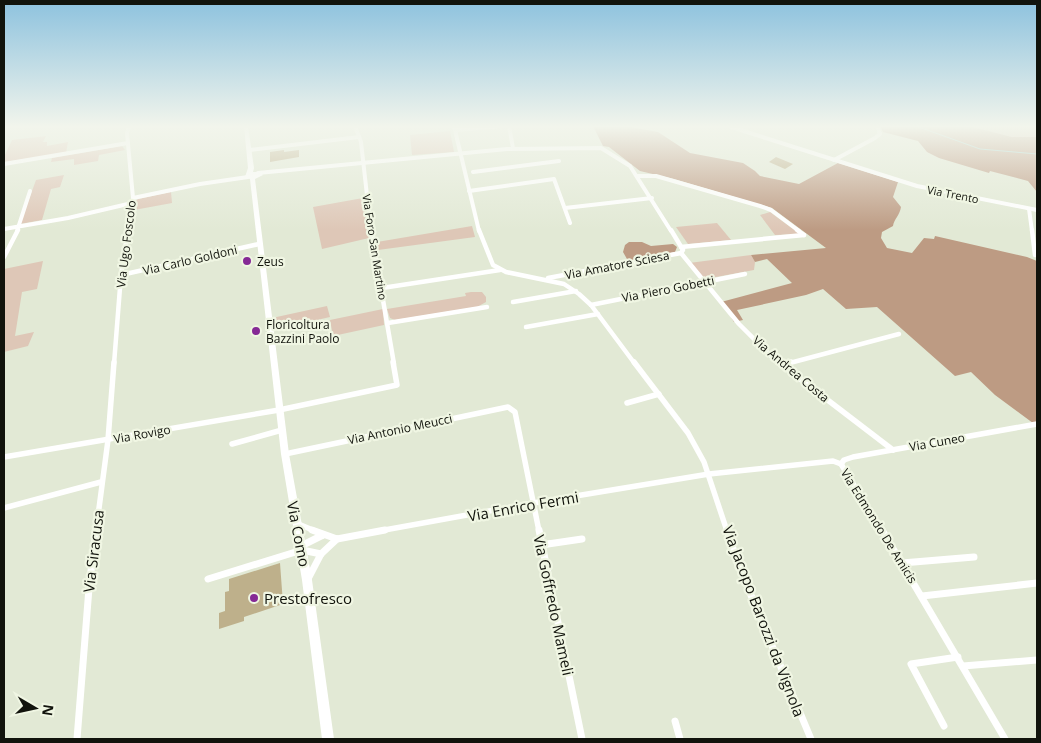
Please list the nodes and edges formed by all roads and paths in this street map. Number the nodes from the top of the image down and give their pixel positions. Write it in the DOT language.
graph roads {
  1 [pos="25,161"];
  2 [pos="129,161"];
  3 [pos="250,161"];
  4 [pos="383,161"];
  5 [pos="465,161"];
  6 [pos="559,161"];
  7 [pos="622,161"];
  8 [pos="836,161"];
  9 [pos="362,163"];
  10 [pos="4,164"];
  11 [pos="469,173"];
  12 [pos="254,176"];
  13 [pos="638,176"];
  14 [pos="30,191"];
  15 [pos="469,191"];
  16 [pos="652,198"];
  17 [pos="132,201"];
  18 [pos="565,208"];
  19 [pos="1029,209"];
  20 [pos="1037,210"];
  21 [pos="570,223"];
  22 [pos="20,226"];
  23 [pos="4,229"];
  24 [pos="259,244"];
  25 [pos="681,246"];
  26 [pos="681,253"];
  27 [pos="1035,255"];
  28 [pos="4,257"];
  29 [pos="501,270"];
  30 [pos="745,274"];
  31 [pos="121,275"];
  32 [pos="545,279"];
  33 [pos="704,282"];
  34 [pos="382,288"];
  35 [pos="576,291"];
  36 [pos="512,302"];
  37 [pos="591,305"];
  38 [pos="487,307"];
  39 [pos="598,314"];
  40 [pos="388,323"];
  41 [pos="526,328"];
  42 [pos="899,334"];
  43 [pos="113,362"];
  44 [pos="781,364"];
  45 [pos="659,394"];
  46 [pos="627,403"];
  47 [pos="279,410"];
  48 [pos="514,412"];
  49 [pos="1036,424"];
  50 [pos="282,430"];
  51 [pos="108,440"];
  52 [pos="232,444"];
  53 [pos="893,450"];
  54 [pos="285,454"];
  55 [pos="4,456"];
  56 [pos="841,464"];
  57 [pos="709,474"];
  58 [pos="101,482"];
  59 [pos="533,503"];
  60 [pos="4,508"];
  61 [pos="296,522"];
  62 [pos="323,535"];
  63 [pos="337,539"];
  64 [pos="582,539"];
  65 [pos="542,545"];
  66 [pos="301,548"];
  67 [pos="321,554"];
  68 [pos="974,557"];
  69 [pos="902,563"];
  70 [pos="208,579"];
  71 [pos="308,580"];
  72 [pos="1037,583"];
  73 [pos="922,596"];
  74 [pos="958,657"];
  75 [pos="1037,660"];
  76 [pos="962,666"];
  77 [pos="675,721"];
  78 [pos="944,726"];
  79 [pos="328,737"];
  80 [pos="77,739"];
  81 [pos="582,739"];
  82 [pos="680,739"];
  83 [pos="811,739"];
  84 [pos="1005,739"];
  1 -- 10 [label="street"];
  2 -- 17 [label="street, Via Ugo Foscolo"];
  3 -- 12 [label="main road"];
  4 -- 9 [label="street"];
  5 -- 11 [label="street"];
  6 -- 11 [label="street"];
  7 -- 13 [label="street"];
  8 -- 19 [label="street, Via Trento"];
  9 -- 12 [label="street"];
  9 -- 34 [label="street, Via Foro San Martino"];
  11 -- 15 [label="street"];
  12 -- 17 [label="street"];
  12 -- 24 [label="main road, Via Como"];
  13 -- 16 [label="street"];
  13 -- 25 [label="street"];
  14 -- 22 [label="street"];
  15 -- 18 [label="street"];
  15 -- 29 [label="street"];
  16 -- 18 [label="street"];
  16 -- 25 [label="street"];
  17 -- 22 [label="street"];
  17 -- 31 [label="street, Via Ugo Foscolo"];
  18 -- 21 [label="street"];
  19 -- 20 [label="street, Via Trento"];
  19 -- 27 [label="street"];
  22 -- 23 [label="street"];
  22 -- 28 [label="street"];
  24 -- 31 [label="street, Via Carlo Goldoni"];
  24 -- 47 [label="main road, Via Como"];
  25 -- 26 [label="street, Via Amatore Sciesa"];
  26 -- 32 [label="street, Via Amatore Sciesa"];
  26 -- 33 [label="street, Via Andrea Costa"];
  29 -- 32 [label="street"];
  29 -- 34 [label="street"];
  30 -- 33 [label="street, Via Piero Gobetti"];
  31 -- 43 [label="street, Via Ugo Foscolo"];
  32 -- 35 [label="street"];
  33 -- 37 [label="street, Via Piero Gobetti"];
  33 -- 44 [label="street, Via Andrea Costa"];
  34 -- 40 [label="street, Via Foro San Martino"];
  35 -- 36 [label="street"];
  35 -- 37 [label="street"];
  37 -- 39 [label="street"];
  38 -- 40 [label="street"];
  39 -- 41 [label="street"];
  39 -- 45 [label="street"];
  40 -- 47 [label="street, Via Foro San Martino"];
  42 -- 44 [label="street"];
  43 -- 51 [label="street, Via Siracusa"];
  44 -- 53 [label="street, Via Andrea Costa"];
  45 -- 46 [label="street"];
  45 -- 57 [label="street"];
  47 -- 50 [label="main road, Via Como"];
  47 -- 51 [label="street, Via Rovigo"];
  48 -- 54 [label="street, Via Antonio Meucci"];
  48 -- 59 [label="street, Via Goffredo Mameli"];
  49 -- 53 [label="street, Via Cuneo"];
  50 -- 52 [label="street"];
  50 -- 54 [label="main road, Via Como"];
  51 -- 55 [label="street, Via Rovigo"];
  51 -- 58 [label="street, Via Siracusa"];
  53 -- 56 [label="street, Via Cuneo"];
  54 -- 61 [label="main road, Via Como"];
  56 -- 57 [label="street, Via Edmondo De Amicis"];
  56 -- 69 [label="street, Via Edmondo De Amicis"];
  57 -- 59 [label="street, Via Enrico Fermi"];
  57 -- 83 [label="street, Via Jacopo Barozzi da Vignola"];
  58 -- 60 [label="street"];
  58 -- 80 [label="street, Via Siracusa"];
  59 -- 63 [label="street, Via Enrico Fermi"];
  59 -- 65 [label="street, Via Goffredo Mameli"];
  61 -- 62 [label="street, Via Enrico Fermi"];
  61 -- 66 [label="main road, Via Como"];
  62 -- 63 [label="street, Via Enrico Fermi"];
  62 -- 66 [label="street"];
  63 -- 67 [label="street"];
  64 -- 65 [label="street"];
  65 -- 81 [label="street, Via Goffredo Mameli"];
  66 -- 67 [label="street"];
  66 -- 70 [label="street"];
  66 -- 71 [label="main road, Via Como"];
  67 -- 71 [label="street"];
  68 -- 69 [label="street"];
  69 -- 73 [label="street, Via Edmondo De Amicis"];
  71 -- 79 [label="main road, Via Como"];
  72 -- 73 [label="street"];
  73 -- 74 [label="street, Via Edmondo De Amicis"];
  74 -- 76 [label="street, Via Edmondo De Amicis"];
  74 -- 78 [label="street"];
  75 -- 76 [label="street"];
  76 -- 84 [label="street, Via Edmondo De Amicis"];
  77 -- 82 [label="street"];
}
